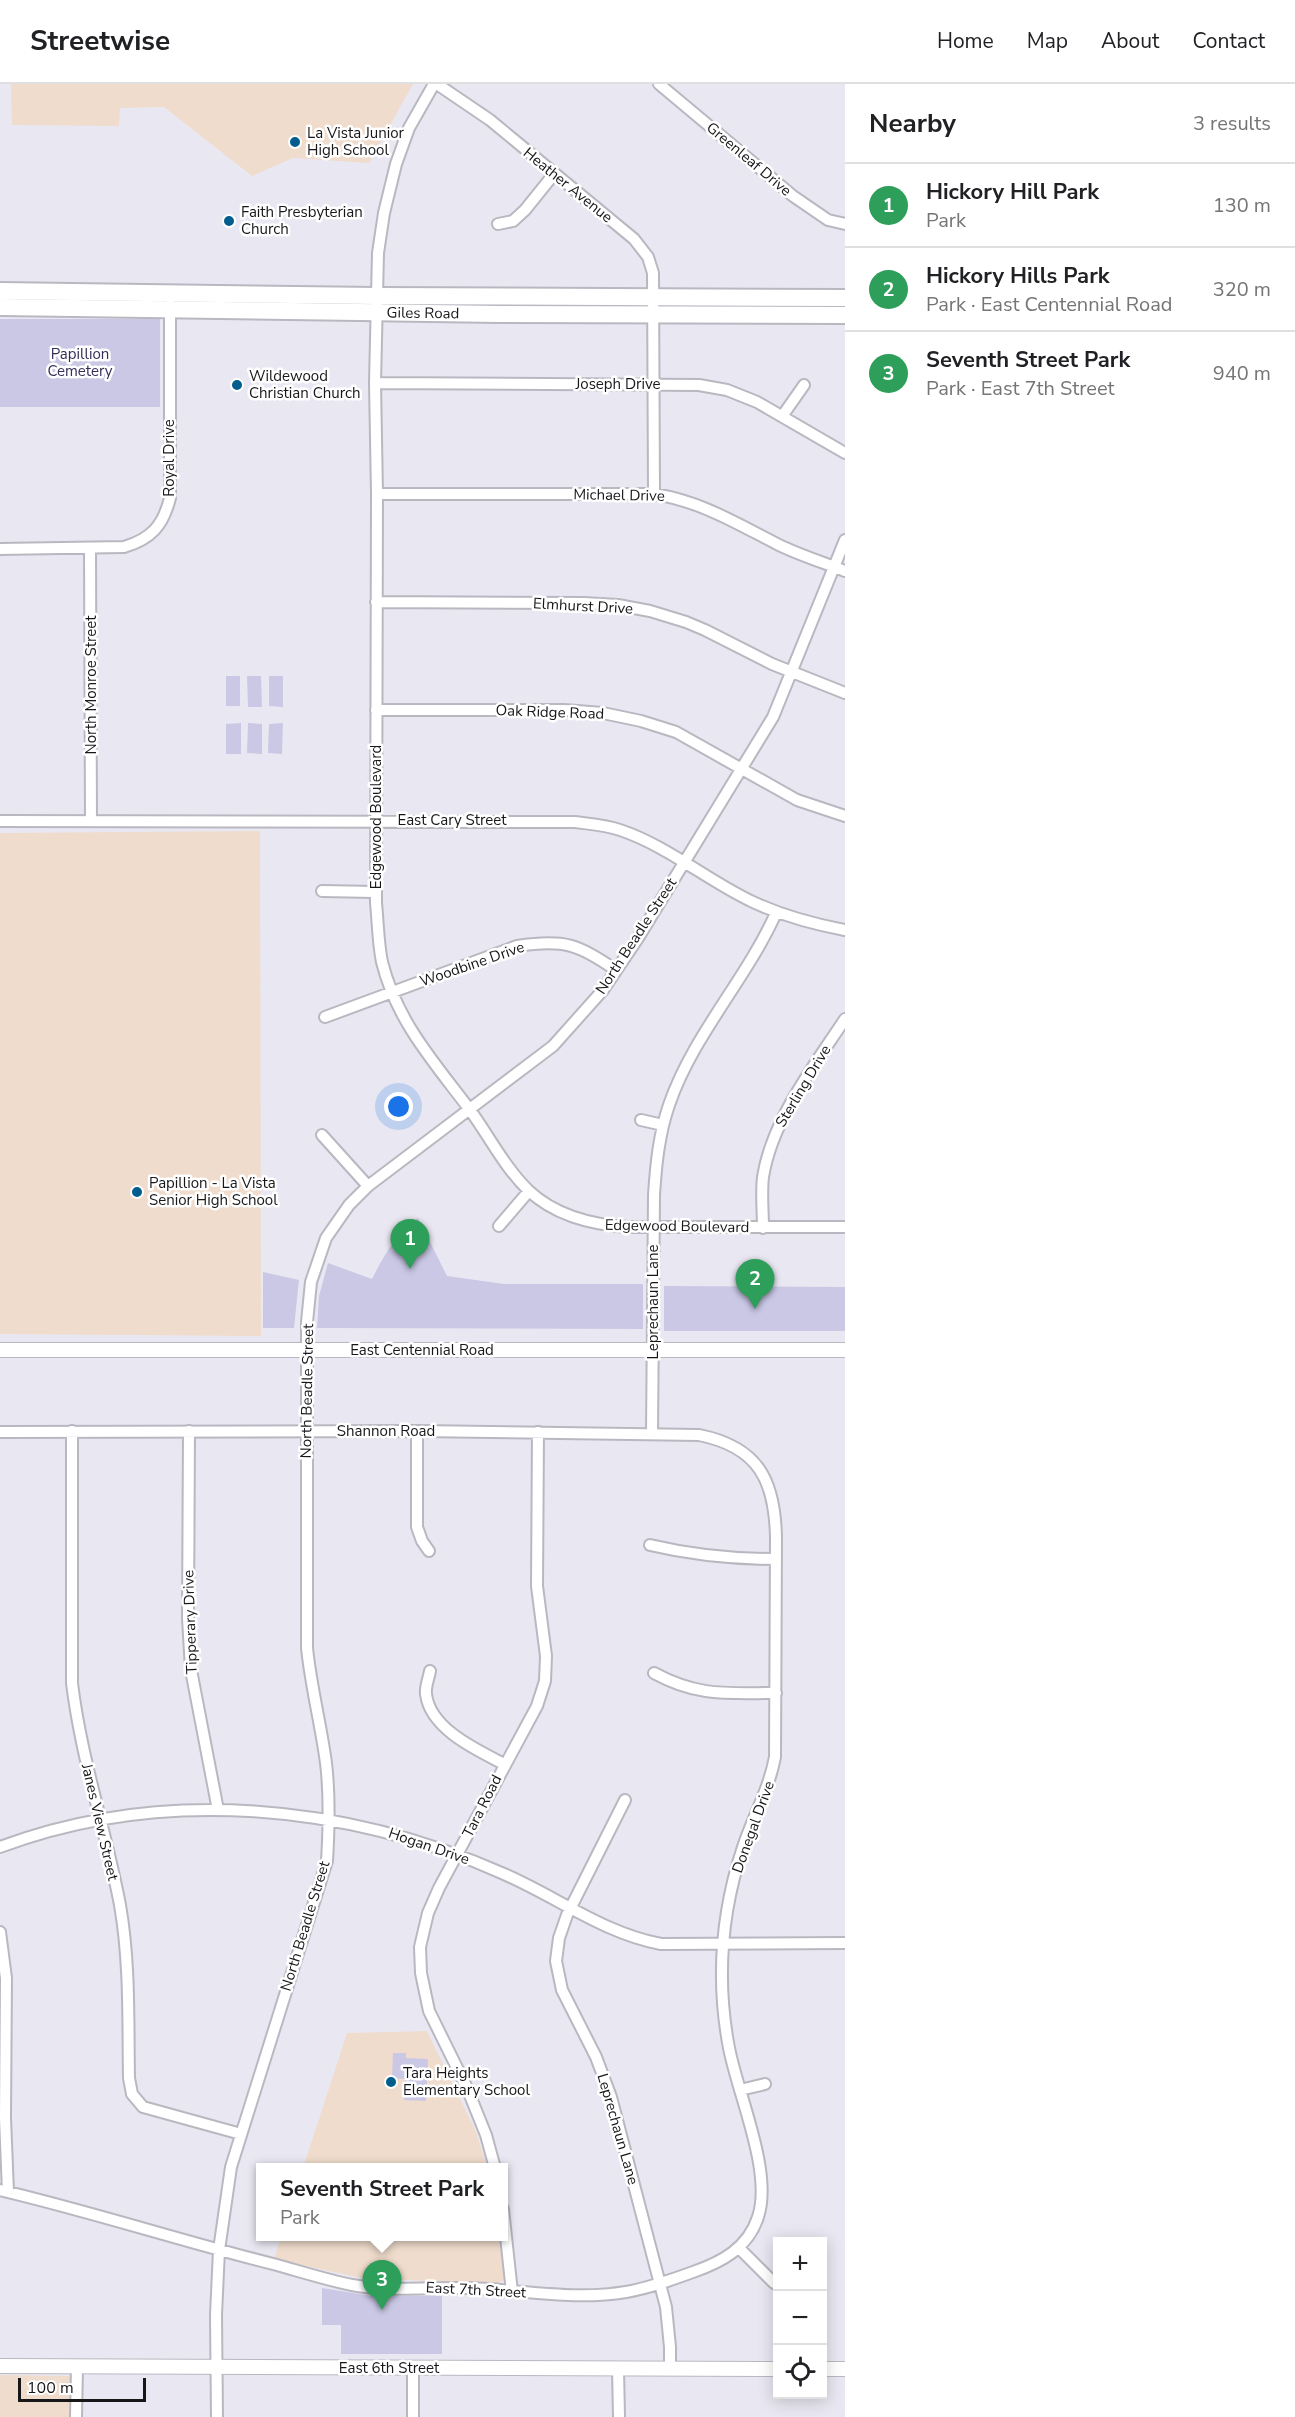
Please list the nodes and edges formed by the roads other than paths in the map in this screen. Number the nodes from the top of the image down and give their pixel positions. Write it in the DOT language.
graph roads {
  1 [pos="436,84"];
  2 [pos="659,84"];
  3 [pos="554,174"];
  4 [pos="498,224"];
  5 [pos="845,224"];
  6 [pos="0,291"];
  7 [pos="845,298"];
  8 [pos="170,302"];
  9 [pos="376,304"];
  10 [pos="654,306"];
  11 [pos="0,307"];
  12 [pos="845,315"];
  13 [pos="375,383"];
  14 [pos="654,384"];
  15 [pos="804,385"];
  16 [pos="783,415"];
  17 [pos="845,453"];
  18 [pos="377,494"];
  19 [pos="654,494"];
  20 [pos="845,540"];
  21 [pos="0,549"];
  22 [pos="90,549"];
  23 [pos="834,567"];
  24 [pos="845,572"];
  25 [pos="376,602"];
  26 [pos="792,672"];
  27 [pos="845,693"];
  28 [pos="376,710"];
  29 [pos="741,769"];
  30 [pos="845,816"];
  31 [pos="375,820"];
  32 [pos="0,821"];
  33 [pos="91,821"];
  34 [pos="684,862"];
  35 [pos="322,891"];
  36 [pos="375,892"];
  37 [pos="776,913"];
  38 [pos="845,930"];
  39 [pos="616,970"];
  40 [pos="393,992"];
  41 [pos="325,1017"];
  42 [pos="845,1019"];
  43 [pos="469,1108"];
  44 [pos="641,1120"];
  45 [pos="663,1125"];
  46 [pos="322,1135"];
  47 [pos="368,1186"];
  48 [pos="529,1191"];
  49 [pos="499,1226"];
  50 [pos="845,1227"];
  51 [pos="654,1228"];
  52 [pos="764,1228"];
  53 [pos="653,1349"];
  54 [pos="0,1350"];
  55 [pos="845,1350"];
  56 [pos="306,1351"];
  57 [pos="72,1431"];
  58 [pos="189,1431"];
  59 [pos="306,1431"];
  60 [pos="417,1431"];
  61 [pos="0,1432"];
  62 [pos="538,1432"];
  63 [pos="652,1434"];
  64 [pos="699,1435"];
  65 [pos="650,1545"];
  66 [pos="429,1551"];
  67 [pos="776,1559"];
  68 [pos="430,1671"];
  69 [pos="654,1673"];
  70 [pos="776,1693"];
  71 [pos="504,1764"];
  72 [pos="625,1800"];
  73 [pos="218,1810"];
  74 [pos="330,1819"];
  75 [pos="100,1820"];
  76 [pos="0,1847"];
  77 [pos="457,1854"];
  78 [pos="570,1908"];
  79 [pos="0,1932"];
  80 [pos="723,1943"];
  81 [pos="845,1943"];
  82 [pos="765,2084"];
  83 [pos="740,2090"];
  84 [pos="241,2134"];
  85 [pos="494,2163"];
  86 [pos="4,2191"];
  87 [pos="507,2241"];
  88 [pos="739,2248"];
  89 [pos="219,2250"];
  90 [pos="773,2282"];
  91 [pos="660,2283"];
  92 [pos="512,2292"];
  93 [pos="0,2366"];
  94 [pos="77,2367"];
  95 [pos="217,2368"];
  96 [pos="413,2368"];
  97 [pos="618,2369"];
  98 [pos="773,2369"];
  99 [pos="827,2369"];
  100 [pos="845,2369"];
  101 [pos="670,2370"];
  102 [pos="76,2417"];
  103 [pos="217,2417"];
  104 [pos="413,2417"];
  105 [pos="619,2417"];
  1 -- 3 [label="street, Heather Avenue"];
  1 -- 9 [label="street, Edgewood Boulevard"];
  2 -- 5 [label="street, Greenleaf Drive"];
  3 -- 4 [label="street"];
  3 -- 10 [label="street, Heather Avenue"];
  6 -- 8 [label="main road, Giles Road"];
  7 -- 10 [label="main road, Giles Road"];
  8 -- 9 [label="main road, Giles Road"];
  8 -- 11 [label="main road, Giles Road"];
  8 -- 22 [label="street, Royal Drive"];
  9 -- 10 [label="main road, Giles Road"];
  9 -- 13 [label="street, Edgewood Boulevard"];
  10 -- 12 [label="main road, Giles Road"];
  10 -- 14 [label="street, Heather Avenue"];
  13 -- 14 [label="street, Joseph Drive"];
  13 -- 18 [label="street, Edgewood Boulevard"];
  14 -- 16 [label="street, Joseph Drive"];
  14 -- 19 [label="street, Heather Avenue"];
  15 -- 16 [label="street"];
  16 -- 17 [label="street, Joseph Drive"];
  18 -- 19 [label="street, Michael Drive"];
  18 -- 25 [label="street, Edgewood Boulevard"];
  19 -- 23 [label="street, Michael Drive"];
  20 -- 23 [label="street, North Beadle Street"];
  21 -- 22 [label="street, Royal Drive"];
  22 -- 33 [label="street, North Monroe Street"];
  23 -- 24 [label="street, Michael Drive"];
  23 -- 26 [label="street, North Beadle Street"];
  25 -- 26 [label="street, Elmhurst Drive"];
  25 -- 28 [label="street, Edgewood Boulevard"];
  26 -- 27 [label="street, Elmhurst Drive"];
  26 -- 29 [label="street, North Beadle Street"];
  28 -- 29 [label="street, Oak Ridge Road"];
  28 -- 31 [label="street, Edgewood Boulevard"];
  29 -- 30 [label="street, Oak Ridge Road"];
  29 -- 34 [label="street, North Beadle Street"];
  31 -- 33 [label="street, East Cary Street"];
  31 -- 34 [label="street, East Cary Street"];
  31 -- 36 [label="street, Edgewood Boulevard"];
  32 -- 33 [label="street, East Cary Street"];
  34 -- 37 [label="street, East Cary Street"];
  34 -- 39 [label="street, North Beadle Street"];
  35 -- 36 [label="street"];
  36 -- 40 [label="street, Edgewood Boulevard"];
  37 -- 38 [label="street, East Cary Street"];
  37 -- 45 [label="street, Leprechaun Lane"];
  39 -- 40 [label="street, Woodbine Drive"];
  39 -- 43 [label="street, North Beadle Street"];
  40 -- 41 [label="street, Woodbine Drive"];
  40 -- 43 [label="street, Edgewood Boulevard"];
  42 -- 52 [label="street, Sterling Drive"];
  43 -- 47 [label="street, North Beadle Street"];
  43 -- 48 [label="street, Edgewood Boulevard"];
  44 -- 45 [label="street"];
  45 -- 51 [label="street, Leprechaun Lane"];
  46 -- 47 [label="street"];
  47 -- 56 [label="street, North Beadle Street"];
  48 -- 49 [label="street"];
  48 -- 51 [label="street, Edgewood Boulevard"];
  50 -- 52 [label="street, Edgewood Boulevard"];
  51 -- 52 [label="street, Edgewood Boulevard"];
  51 -- 53 [label="street, Leprechaun Lane"];
  53 -- 55 [label="street, East Centennial Road"];
  53 -- 56 [label="street, East Centennial Road"];
  53 -- 63 [label="street, Leprechaun Lane"];
  54 -- 56 [label="street, East Centennial Road"];
  56 -- 59 [label="street, North Beadle Street"];
  57 -- 58 [label="street, Shannon Road"];
  57 -- 61 [label="street, Shannon Road"];
  57 -- 75 [label="street, Janes View Street"];
  58 -- 59 [label="street, Shannon Road"];
  58 -- 73 [label="street, Tipperary Drive"];
  59 -- 60 [label="street, Shannon Road"];
  59 -- 74 [label="street, North Beadle Street"];
  60 -- 62 [label="street, Shannon Road"];
  60 -- 66 [label="street"];
  62 -- 63 [label="street, Shannon Road"];
  62 -- 71 [label="street, Tara Road"];
  63 -- 64 [label="street, Shannon Road"];
  64 -- 67 [label="street, Donegal Drive"];
  65 -- 67 [label="street"];
  67 -- 70 [label="street, Donegal Drive"];
  68 -- 71 [label="street"];
  69 -- 70 [label="street"];
  70 -- 80 [label="street, Donegal Drive"];
  71 -- 77 [label="street, Tara Road"];
  72 -- 78 [label="street, Leprechaun Lane"];
  73 -- 74 [label="street, Hogan Drive"];
  73 -- 75 [label="street, Hogan Drive"];
  74 -- 77 [label="street, Hogan Drive"];
  74 -- 84 [label="street, North Beadle Street"];
  75 -- 76 [label="street, Hogan Drive"];
  75 -- 84 [label="street, Janes View Street"];
  77 -- 78 [label="street, Hogan Drive"];
  77 -- 85 [label="street, Tara Road"];
  78 -- 80 [label="street, Hogan Drive"];
  78 -- 91 [label="street, Leprechaun Lane"];
  79 -- 86 [label="street"];
  80 -- 81 [label="street, Hogan Drive"];
  80 -- 83 [label="street, Donegal Drive"];
  82 -- 83 [label="street"];
  83 -- 88 [label="street, Donegal Drive"];
  84 -- 89 [label="street, North Beadle Street"];
  86 -- 89 [label="street, East 7th Street"];
  87 -- 92 [label="street"];
  88 -- 90 [label="street"];
  88 -- 91 [label="street, East 7th Street"];
  89 -- 92 [label="street, East 7th Street"];
  89 -- 95 [label="street, North Beadle Street"];
  91 -- 92 [label="street, East 7th Street"];
  91 -- 101 [label="street, Leprechaun Lane"];
  93 -- 94 [label="street, East 6th Street"];
  94 -- 95 [label="street, East 6th Street"];
  94 -- 102 [label="street"];
  95 -- 96 [label="street, East 6th Street"];
  95 -- 103 [label="street, North Beadle Street"];
  96 -- 97 [label="street, East 6th Street"];
  96 -- 104 [label="street"];
  97 -- 101 [label="street, East 6th Street"];
  97 -- 105 [label="street"];
  98 -- 101 [label="street, East 6th Street"];
  99 -- 100 [label="street"];
}
